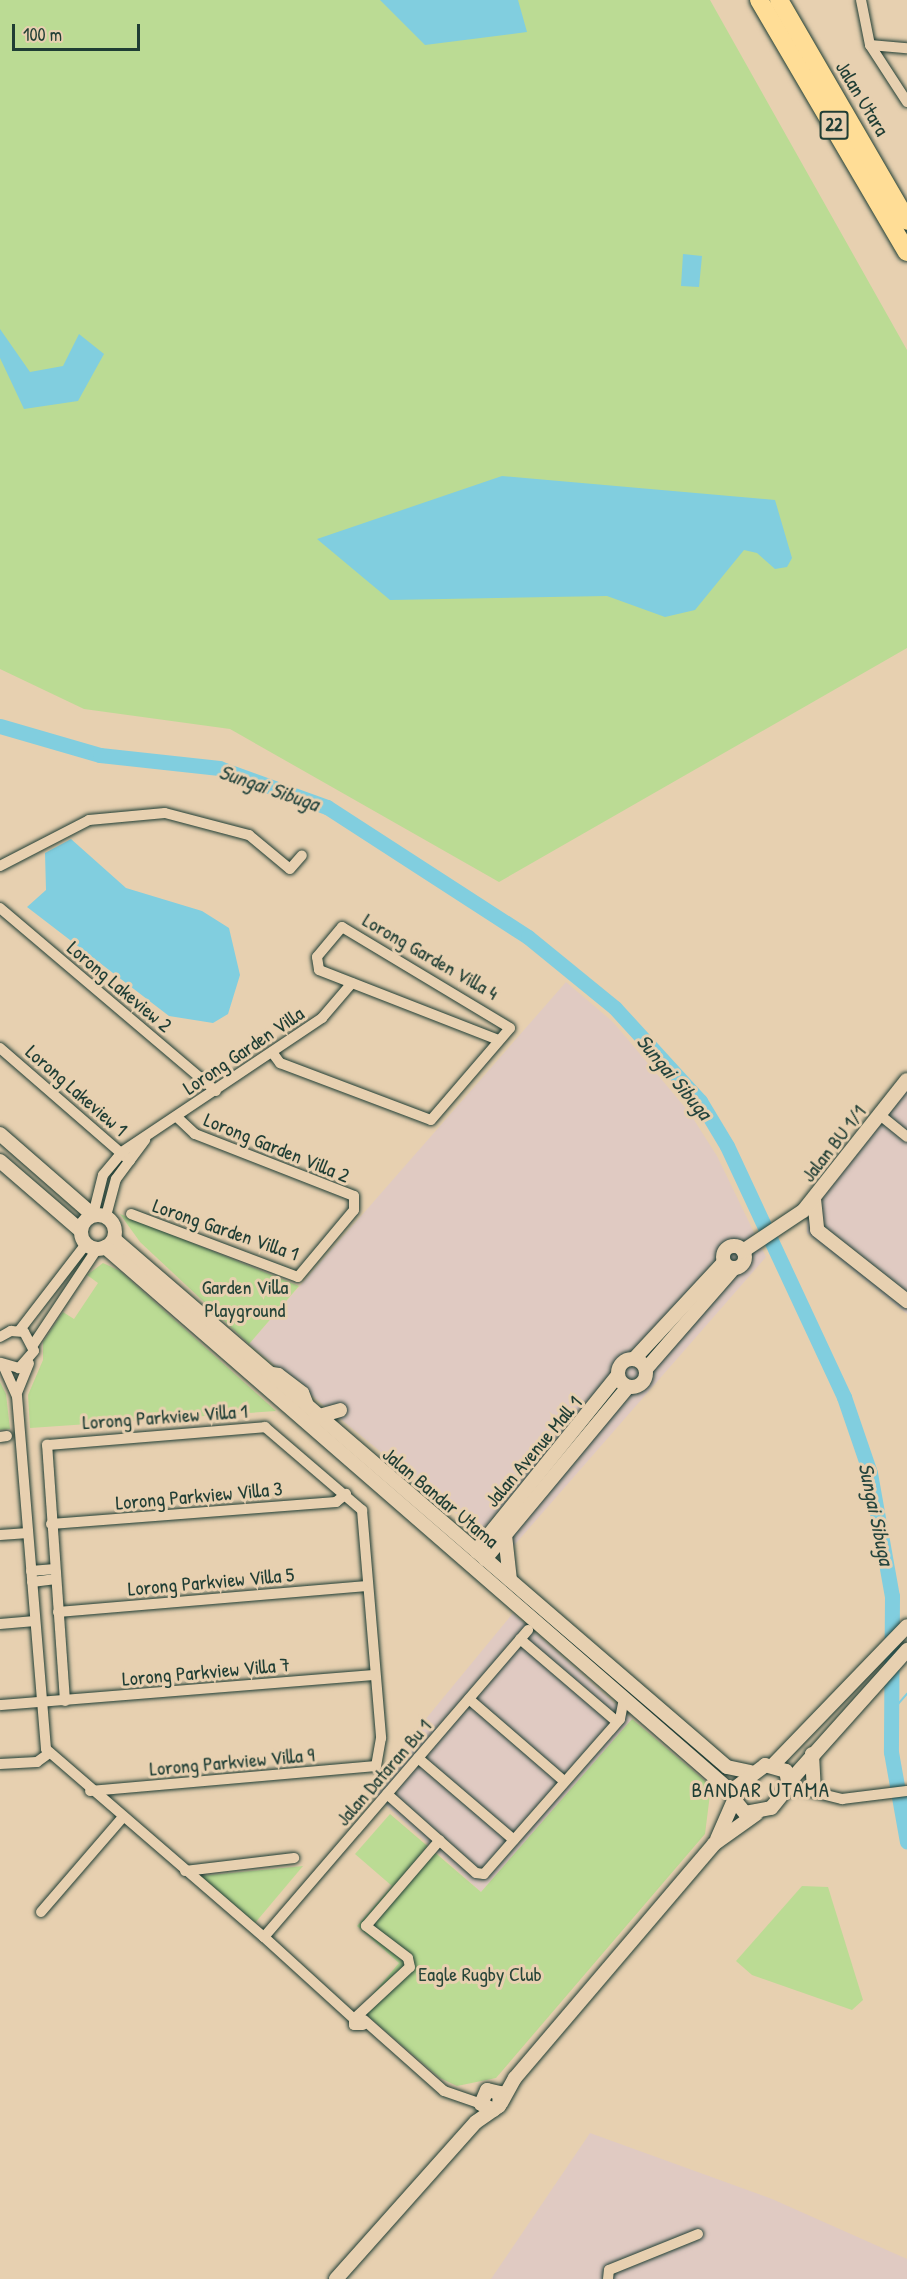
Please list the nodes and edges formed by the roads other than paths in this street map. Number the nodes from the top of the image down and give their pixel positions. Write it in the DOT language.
graph roads {
  1 [pos="759,0"];
  2 [pos="779,0"];
  3 [pos="861,0"];
  4 [pos="870,45"];
  5 [pos="907,48"];
  6 [pos="907,102"];
  7 [pos="907,221"];
  8 [pos="907,252"];
  9 [pos="302,855"];
  10 [pos="0,866"];
  11 [pos="0,908"];
  12 [pos="352,983"];
  13 [pos="499,1040"];
  14 [pos="0,1048"];
  15 [pos="272,1052"];
  16 [pos="907,1080"];
  17 [pos="216,1091"];
  18 [pos="880,1115"];
  19 [pos="177,1117"];
  20 [pos="0,1134"];
  21 [pos="907,1137"];
  22 [pos="147,1138"];
  23 [pos="122,1152"];
  24 [pos="0,1161"];
  25 [pos="130,1161"];
  26 [pos="814,1199"];
  27 [pos="131,1214"];
  28 [pos="99,1216"];
  29 [pos="789,1223"];
  30 [pos="815,1226"];
  31 [pos="330,1239"];
  32 [pos="97,1242"];
  33 [pos="729,1265"];
  34 [pos="907,1301"];
  35 [pos="10,1330"];
  36 [pos="0,1337"];
  37 [pos="33,1345"];
  38 [pos="634,1359"];
  39 [pos="29,1363"];
  40 [pos="2,1364"];
  41 [pos="646,1369"];
  42 [pos="618,1375"];
  43 [pos="628,1387"];
  44 [pos="17,1393"];
  45 [pos="340,1410"];
  46 [pos="313,1414"];
  47 [pos="332,1431"];
  48 [pos="335,1451"];
  49 [pos="346,1494"];
  50 [pos="51,1524"];
  51 [pos="451,1530"];
  52 [pos="28,1533"];
  53 [pos="498,1533"];
  54 [pos="0,1535"];
  55 [pos="478,1560"];
  56 [pos="55,1574"];
  57 [pos="31,1576"];
  58 [pos="510,1580"];
  59 [pos="367,1586"];
  60 [pos="58,1612"];
  61 [pos="526,1614"];
  62 [pos="35,1621"];
  63 [pos="0,1624"];
  64 [pos="907,1626"];
  65 [pos="528,1629"];
  66 [pos="544,1630"];
  67 [pos="520,1639"];
  68 [pos="907,1650"];
  69 [pos="375,1674"];
  70 [pos="469,1699"];
  71 [pos="624,1699"];
  72 [pos="65,1701"];
  73 [pos="41,1703"];
  74 [pos="0,1705"];
  75 [pos="616,1722"];
  76 [pos="48,1754"];
  77 [pos="812,1754"];
  78 [pos="418,1758"];
  79 [pos="0,1764"];
  80 [pos="772,1765"];
  81 [pos="376,1766"];
  82 [pos="750,1772"];
  83 [pos="564,1781"];
  84 [pos="790,1784"];
  85 [pos="814,1787"];
  86 [pos="90,1791"];
  87 [pos="907,1791"];
  88 [pos="387,1794"];
  89 [pos="735,1796"];
  90 [pos="849,1798"];
  91 [pos="756,1814"];
  92 [pos="122,1818"];
  93 [pos="440,1840"];
  94 [pos="514,1840"];
  95 [pos="714,1844"];
  96 [pos="294,1858"];
  97 [pos="185,1871"];
  98 [pos="41,1912"];
  99 [pos="264,1937"];
  100 [pos="359,2020"];
  101 [pos="515,2078"];
  102 [pos="489,2090"];
  103 [pos="453,2095"];
  104 [pos="492,2106"];
  105 [pos="698,2234"];
  106 [pos="336,2279"];
  107 [pos="608,2279"];
  1 -- 8 [label="highway, Jalan Utara / 22"];
  2 -- 7 [label="highway, Jalan Utara / 22"];
  3 -- 4 [label="street"];
  4 -- 5 [label="street"];
  4 -- 6 [label="street"];
  9 -- 10 [label="street"];
  11 -- 17 [label="street, Lorong Lakeview 2"];
  12 -- 13 [label="street, Lorong Garden Villa 4"];
  12 -- 13 [label="street, Lorong Garden Villa 4"];
  12 -- 15 [label="street, Lorong Garden Villa"];
  13 -- 15 [label="street"];
  14 -- 23 [label="street, Lorong Lakeview 1"];
  15 -- 17 [label="street, Lorong Garden Villa"];
  16 -- 18 [label="street, Jalan BU 1/1"];
  17 -- 19 [label="street, Lorong Garden Villa"];
  18 -- 21 [label="street"];
  18 -- 26 [label="street, Jalan BU 1/1"];
  19 -- 22 [label="street, Lorong Garden Villa"];
  19 -- 31 [label="street, Lorong Garden Villa 2"];
  20 -- 28 [label="street, Jalan Bandar Utama"];
  22 -- 23 [label="street, Lorong Garden Villa"];
  22 -- 25 [label="street, Lorong Garden Villa"];
  23 -- 25 [label="street, Lorong Lakeview 1"];
  23 -- 28 [label="street, Lorong Garden Villa"];
  24 -- 32 [label="street, Jalan Bandar Utama"];
  25 -- 28 [label="street, Lorong Garden Villa"];
  26 -- 29 [label="street"];
  26 -- 30 [label="street, Jalan BU 1/1"];
  27 -- 31 [label="street, Lorong Garden Villa 1"];
  28 -- 32 [label="street"];
  28 -- 32 [label="street, Jalan Bandar Utama"];
  29 -- 30 [label="street"];
  29 -- 33 [label="street"];
  30 -- 34 [label="street"];
  32 -- 35 [label="street"];
  32 -- 37 [label="street"];
  32 -- 46 [label="street, Jalan Bandar Utama"];
  32 -- 48 [label="street"];
  33 -- 38 [label="street"];
  33 -- 41 [label="street"];
  35 -- 36 [label="street"];
  35 -- 37 [label="street"];
  37 -- 39 [label="street"];
  38 -- 41 [label="street"];
  38 -- 42 [label="street"];
  39 -- 40 [label="street"];
  39 -- 44 [label="street"];
  40 -- 44 [label="street"];
  41 -- 43 [label="street"];
  42 -- 43 [label="street"];
  42 -- 53 [label="street, Jalan Avenue Mall 1"];
  43 -- 53 [label="street, Jalan Avenue Mall 1"];
  44 -- 52 [label="street"];
  45 -- 46 [label="street"];
  46 -- 47 [label="street, Jalan Bandar Utama"];
  47 -- 48 [label="street"];
  47 -- 51 [label="street, Jalan Bandar Utama"];
  48 -- 55 [label="street"];
  49 -- 50 [label="street, Lorong Parkview Villa 3"];
  49 -- 50 [label="street, Lorong Parkview Villa 1"];
  49 -- 59 [label="street, Lorong Parkview Villa 1"];
  50 -- 56 [label="street, Lorong Parkview Villa 1"];
  51 -- 53 [label="street"];
  51 -- 55 [label="street, Jalan Bandar Utama"];
  52 -- 54 [label="street"];
  52 -- 57 [label="street"];
  53 -- 55 [label="street, Jalan Avenue Mall 1"];
  53 -- 58 [label="street"];
  55 -- 58 [label="street, Jalan Bandar Utama"];
  55 -- 61 [label="street, Jalan Bandar Utama"];
  56 -- 57 [label="street"];
  56 -- 60 [label="street, Lorong Parkview Villa 1"];
  57 -- 62 [label="street"];
  58 -- 82 [label="street, Jalan Bandar Utama"];
  59 -- 60 [label="street, Lorong Parkview Villa 5"];
  59 -- 69 [label="street, Lorong Parkview Villa 1"];
  60 -- 72 [label="street, Lorong Parkview Villa 1"];
  61 -- 65 [label="street"];
  61 -- 66 [label="street, Jalan Bandar Utama"];
  62 -- 63 [label="street"];
  62 -- 73 [label="street"];
  64 -- 80 [label="street"];
  65 -- 66 [label="street"];
  65 -- 67 [label="street, Jalan Dataran Bu 1"];
  66 -- 71 [label="street, Jalan Bandar Utama"];
  67 -- 70 [label="street, Jalan Dataran Bu 1"];
  67 -- 75 [label="street"];
  68 -- 77 [label="street"];
  69 -- 72 [label="street, Lorong Parkview Villa 7"];
  69 -- 81 [label="street, Lorong Parkview Villa 1"];
  70 -- 78 [label="street, Jalan Dataran Bu 1"];
  70 -- 83 [label="street"];
  71 -- 75 [label="street"];
  71 -- 89 [label="street, Jalan Bandar Utama"];
  72 -- 73 [label="street, Lorong Parkview Villa 7"];
  73 -- 74 [label="street, Lorong Parkview Villa 7"];
  73 -- 76 [label="street"];
  75 -- 83 [label="street"];
  76 -- 79 [label="street"];
  76 -- 86 [label="street"];
  77 -- 84 [label="street"];
  77 -- 85 [label="street"];
  78 -- 88 [label="street, Jalan Dataran Bu 1"];
  78 -- 94 [label="street"];
  80 -- 82 [label="street"];
  80 -- 84 [label="street"];
  81 -- 86 [label="street, Lorong Parkview Villa 9"];
  82 -- 89 [label="street"];
  83 -- 94 [label="street"];
  84 -- 85 [label="street"];
  84 -- 90 [label="street"];
  84 -- 91 [label="street"];
  85 -- 90 [label="street"];
  86 -- 92 [label="street"];
  87 -- 90 [label="street"];
  88 -- 93 [label="street"];
  88 -- 99 [label="street, Jalan Dataran Bu 1"];
  89 -- 91 [label="street"];
  89 -- 95 [label="street"];
  91 -- 95 [label="street"];
  92 -- 97 [label="street"];
  92 -- 98 [label="street"];
  93 -- 94 [label="street"];
  93 -- 100 [label="street"];
  95 -- 101 [label="street"];
  96 -- 97 [label="street"];
  97 -- 99 [label="street"];
  99 -- 100 [label="street"];
  100 -- 103 [label="street"];
  101 -- 102 [label="street"];
  101 -- 104 [label="street"];
  102 -- 103 [label="street"];
  102 -- 104 [label="street"];
  103 -- 104 [label="street"];
  104 -- 106 [label="street"];
  105 -- 107 [label="street"];
}
